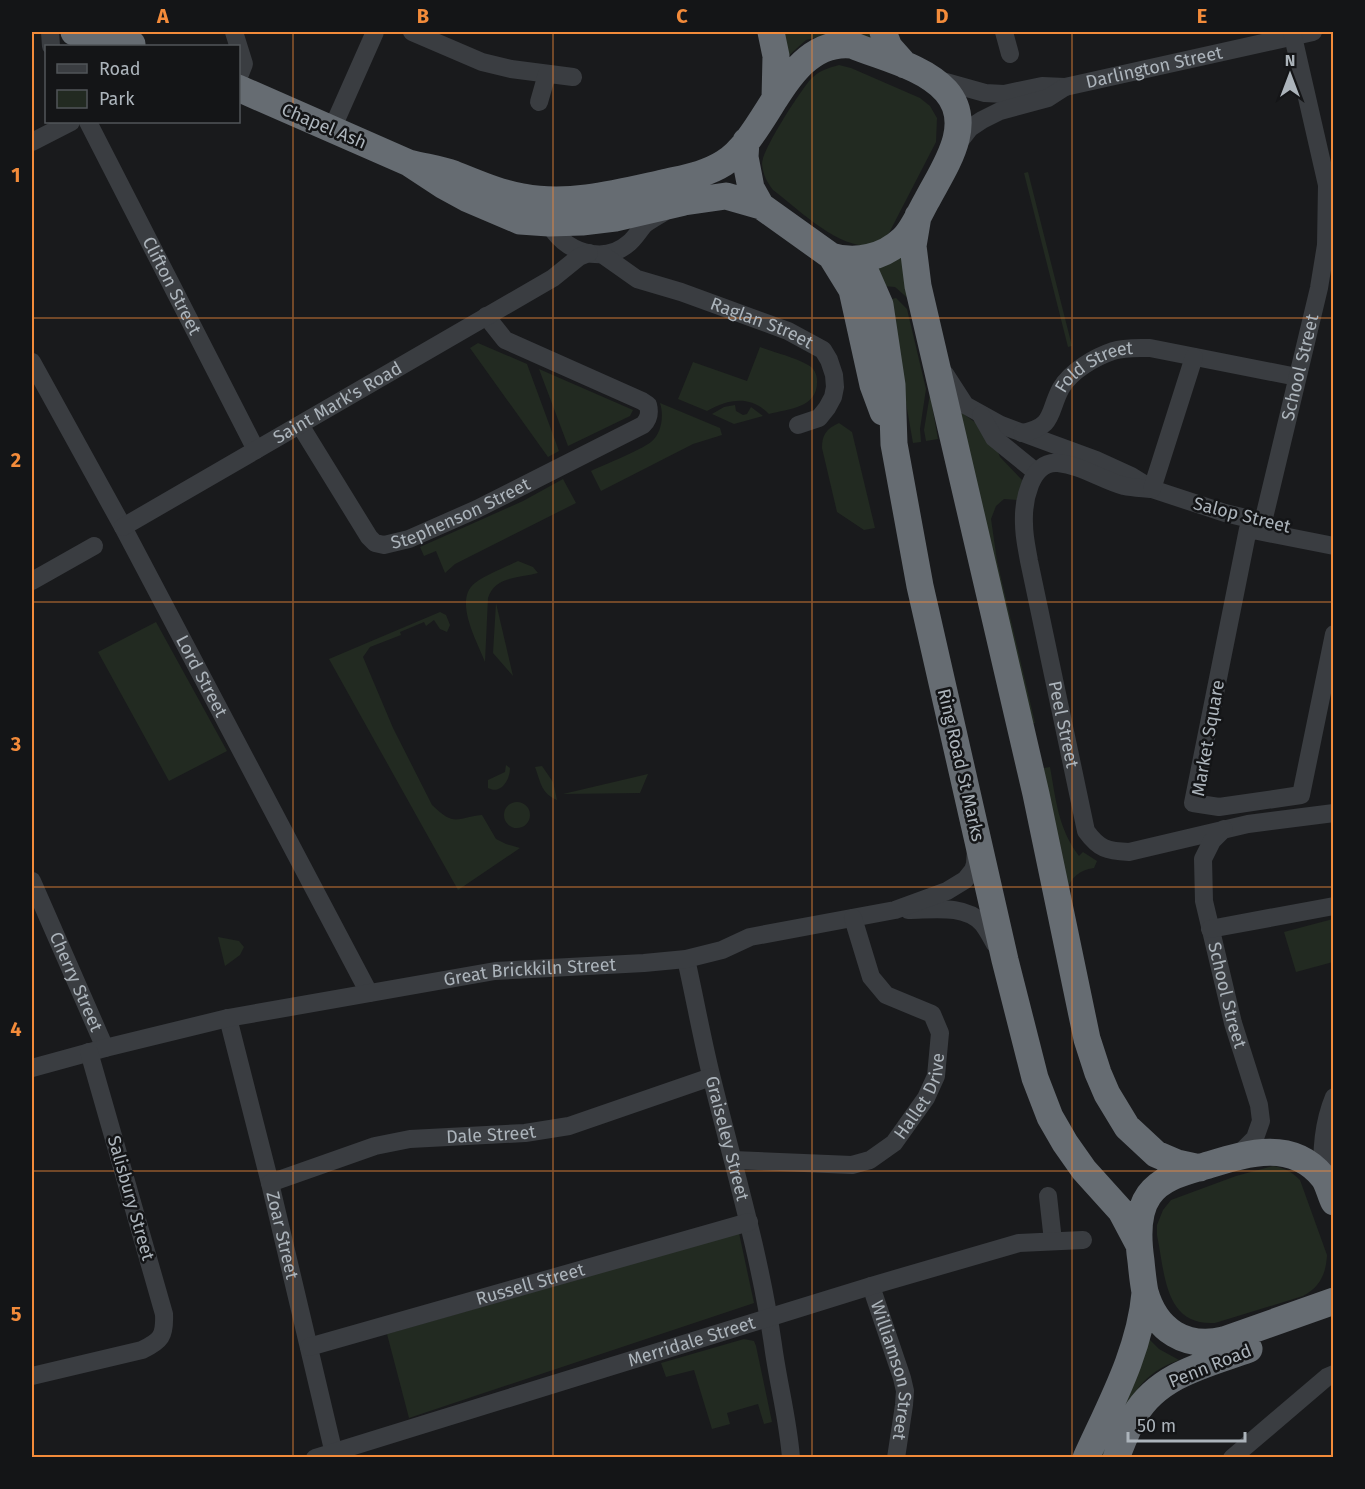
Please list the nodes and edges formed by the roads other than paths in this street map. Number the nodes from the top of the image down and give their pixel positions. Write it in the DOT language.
graph roads {
  1 [pos="74,32"];
  2 [pos="375,32"];
  3 [pos="412,32"];
  4 [pos="771,32"];
  5 [pos="883,32"];
  6 [pos="1004,32"];
  7 [pos="1313,32"];
  8 [pos="1293,34"];
  9 [pos="127,41"];
  10 [pos="240,51"];
  11 [pos="1010,54"];
  12 [pos="904,65"];
  13 [pos="240,74"];
  14 [pos="547,74"];
  15 [pos="573,77"];
  16 [pos="931,77"];
  17 [pos="1065,87"];
  18 [pos="240,89"];
  19 [pos="776,99"];
  20 [pos="539,102"];
  21 [pos="69,123"];
  22 [pos="89,123"];
  23 [pos="332,129"];
  24 [pos="746,141"];
  25 [pos="32,142"];
  26 [pos="955,146"];
  27 [pos="410,163"];
  28 [pos="684,202"];
  29 [pos="761,206"];
  30 [pos="918,216"];
  31 [pos="554,231"];
  32 [pos="628,244"];
  33 [pos="589,253"];
  34 [pos="843,258"];
  35 [pos="553,278"];
  36 [pos="648,282"];
  37 [pos="1326,290"];
  38 [pos="486,316"];
  39 [pos="934,354"];
  40 [pos="1194,357"];
  41 [pos="32,362"];
  42 [pos="1297,377"];
  43 [pos="981,416"];
  44 [pos="300,425"];
  45 [pos="798,425"];
  46 [pos="1022,433"];
  47 [pos="256,450"];
  48 [pos="1036,471"];
  49 [pos="1152,489"];
  50 [pos="1263,522"];
  51 [pos="123,527"];
  52 [pos="1334,535"];
  53 [pos="94,546"];
  54 [pos="1334,546"];
  55 [pos="32,581"];
  56 [pos="1334,633"];
  57 [pos="1334,813"];
  58 [pos="975,823"];
  59 [pos="1224,829"];
  60 [pos="32,881"];
  61 [pos="1334,906"];
  62 [pos="894,910"];
  63 [pos="853,918"];
  64 [pos="1210,929"];
  65 [pos="686,959"];
  66 [pos="1005,960"];
  67 [pos="369,993"];
  68 [pos="228,1018"];
  69 [pos="97,1050"];
  70 [pos="32,1068"];
  71 [pos="711,1077"];
  72 [pos="1334,1097"];
  73 [pos="1237,1156"];
  74 [pos="733,1160"];
  75 [pos="1200,1168"];
  76 [pos="270,1183"];
  77 [pos="1329,1190"];
  78 [pos="1048,1196"];
  79 [pos="749,1222"];
  80 [pos="1083,1240"];
  81 [pos="1053,1241"];
  82 [pos="1139,1245"];
  83 [pos="871,1286"];
  84 [pos="1145,1292"];
  85 [pos="1333,1305"];
  86 [pos="770,1317"];
  87 [pos="309,1347"];
  88 [pos="1334,1374"];
  89 [pos="32,1376"];
  90 [pos="334,1455"];
  91 [pos="315,1458"];
  92 [pos="791,1458"];
  93 [pos="896,1458"];
  94 [pos="1086,1458"];
  95 [pos="1116,1458"];
  96 [pos="1232,1458"];
  1 -- 9 [label="highway"];
  2 -- 23 [label="street"];
  3 -- 14 [label="street"];
  4 -- 19 [label="highway"];
  5 -- 12 [label="highway"];
  6 -- 11 [label="street"];
  7 -- 8 [label="street, Darlington Street"];
  8 -- 17 [label="street, Darlington Street"];
  8 -- 37 [label="street, School Street"];
  10 -- 13 [label="street"];
  12 -- 16 [label="highway"];
  12 -- 19 [label="highway"];
  14 -- 15 [label="street"];
  14 -- 20 [label="street"];
  16 -- 17 [label="street, Darlington Street"];
  16 -- 26 [label="highway"];
  17 -- 26 [label="street, Darlington Street"];
  18 -- 23 [label="highway, Chapel Ash"];
  19 -- 24 [label="highway"];
  21 -- 25 [label="street"];
  22 -- 47 [label="street, Clifton Street"];
  23 -- 27 [label="highway, Chapel Ash"];
  24 -- 27 [label="highway"];
  24 -- 29 [label="highway"];
  26 -- 30 [label="highway"];
  27 -- 31 [label="highway"];
  28 -- 29 [label="highway"];
  28 -- 31 [label="highway"];
  28 -- 32 [label="street, Saint Mark's Road"];
  29 -- 34 [label="highway"];
  30 -- 34 [label="highway"];
  30 -- 39 [label="highway"];
  31 -- 33 [label="street, Raglan Street"];
  31 -- 35 [label="street"];
  32 -- 33 [label="street, Saint Mark's Road"];
  32 -- 36 [label="street"];
  33 -- 35 [label="street, Saint Mark's Road"];
  33 -- 36 [label="street, Raglan Street"];
  34 -- 58 [label="highway, Ring Road St Marks"];
  35 -- 38 [label="street, Saint Mark's Road"];
  36 -- 45 [label="street, Raglan Street"];
  37 -- 42 [label="street, School Street"];
  38 -- 44 [label="street, Saint Mark's Road"];
  38 -- 44 [label="street, Stephenson Street"];
  39 -- 43 [label="street, Salop Street"];
  39 -- 75 [label="highway"];
  40 -- 42 [label="street, Fold Street"];
  40 -- 46 [label="street, Fold Street"];
  40 -- 49 [label="street"];
  41 -- 51 [label="street, Lord Street"];
  42 -- 50 [label="street, School Street"];
  43 -- 46 [label="street, Salop Street"];
  43 -- 48 [label="street, Salop Street"];
  44 -- 47 [label="street, Saint Mark's Road"];
  46 -- 49 [label="street, Salop Street"];
  47 -- 51 [label="street, Saint Mark's Road"];
  48 -- 49 [label="street, Salop Street"];
  48 -- 59 [label="street, Peel Street"];
  49 -- 50 [label="street, Salop Street"];
  50 -- 52 [label="street, Salop Street"];
  51 -- 67 [label="street, Lord Street"];
  53 -- 55 [label="street"];
  54 -- 56 [label="street, Market Square"];
  57 -- 59 [label="street, Peel Street"];
  58 -- 62 [label="street, Great Brickkiln Street"];
  58 -- 66 [label="highway, Ring Road St Marks"];
  59 -- 64 [label="street, School Street"];
  60 -- 69 [label="street, Cherry Street"];
  61 -- 64 [label="street"];
  62 -- 63 [label="street, Great Brickkiln Street"];
  62 -- 66 [label="street"];
  63 -- 65 [label="street, Great Brickkiln Street"];
  63 -- 74 [label="street, Hallet Drive"];
  64 -- 73 [label="street, School Street"];
  65 -- 67 [label="street, Great Brickkiln Street"];
  65 -- 71 [label="street, Graiseley Street"];
  66 -- 82 [label="highway, Ring Road St Marks"];
  67 -- 68 [label="street, Great Brickkiln Street"];
  68 -- 69 [label="street, Great Brickkiln Street"];
  68 -- 76 [label="street, Zoar Street"];
  69 -- 70 [label="street, Great Brickkiln Street"];
  69 -- 89 [label="street, Salisbury Street"];
  71 -- 74 [label="street, Graiseley Street"];
  71 -- 76 [label="street, Dale Street"];
  72 -- 77 [label="street"];
  73 -- 75 [label="highway"];
  73 -- 77 [label="highway"];
  74 -- 79 [label="street, Graiseley Street"];
  75 -- 82 [label="highway"];
  76 -- 87 [label="street, Zoar Street"];
  78 -- 81 [label="street"];
  79 -- 86 [label="street, Graiseley Street"];
  79 -- 87 [label="street, Russell Street"];
  80 -- 81 [label="street, Merridale Street"];
  81 -- 83 [label="street, Merridale Street"];
  82 -- 84 [label="highway"];
  83 -- 86 [label="street, Merridale Street"];
  83 -- 93 [label="street, Williamson Street"];
  84 -- 85 [label="highway"];
  84 -- 94 [label="highway"];
  85 -- 95 [label="highway, Penn Road"];
  86 -- 90 [label="street, Merridale Street"];
  86 -- 92 [label="street, Graiseley Street"];
  87 -- 90 [label="street, Zoar Street"];
  88 -- 96 [label="street"];
  90 -- 91 [label="street, Merridale Street"];
}
